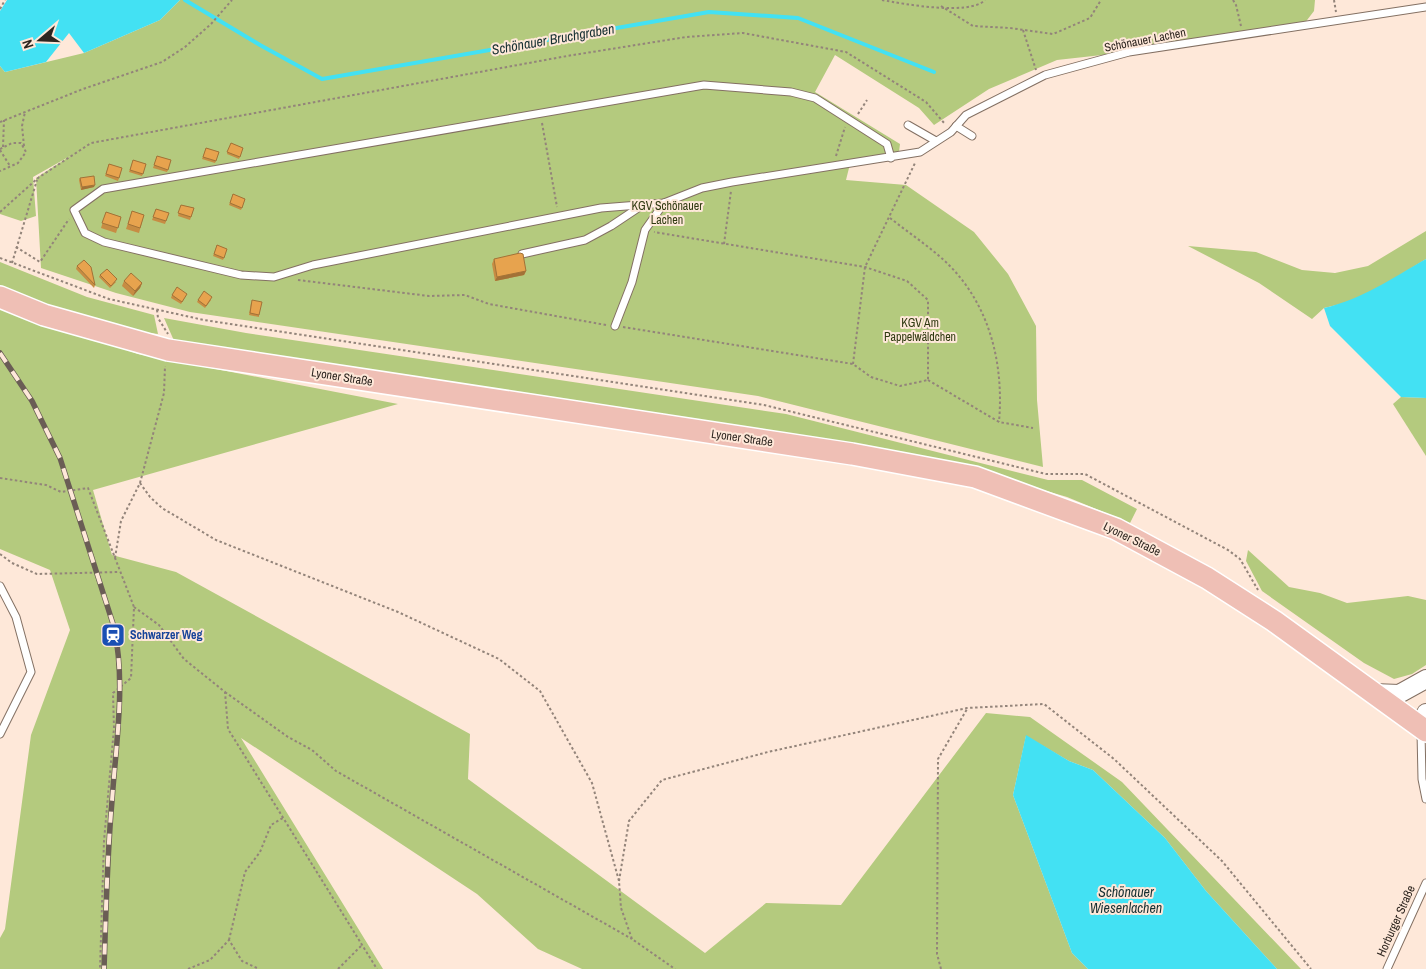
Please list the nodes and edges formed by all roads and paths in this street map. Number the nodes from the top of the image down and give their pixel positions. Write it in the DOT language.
graph roads {
  1 [pos="5,0"];
  2 [pos="232,0"];
  3 [pos="882,0"];
  4 [pos="985,0"];
  5 [pos="1101,0"];
  6 [pos="1233,0"];
  7 [pos="1334,0"];
  8 [pos="941,6"];
  9 [pos="1426,7"];
  10 [pos="0,9"];
  11 [pos="1338,19"];
  12 [pos="1023,30"];
  13 [pos="1244,34"];
  14 [pos="1039,78"];
  15 [pos="25,112"];
  16 [pos="540,114"];
  17 [pos="4,120"];
  18 [pos="0,122"];
  19 [pos="908,125"];
  20 [pos="956,126"];
  21 [pos="951,132"];
  22 [pos="972,136"];
  23 [pos="936,141"];
  24 [pos="24,146"];
  25 [pos="3,147"];
  26 [pos="0,149"];
  27 [pos="920,152"];
  28 [pos="891,158"];
  29 [pos="10,166"];
  30 [pos="0,171"];
  31 [pos="38,178"];
  32 [pos="732,182"];
  33 [pos="664,203"];
  34 [pos="556,205"];
  35 [pos="642,206"];
  36 [pos="74,210"];
  37 [pos="0,212"];
  38 [pos="890,218"];
  39 [pos="645,230"];
  40 [pos="724,244"];
  41 [pos="16,247"];
  42 [pos="522,254"];
  43 [pos="0,258"];
  44 [pos="12,263"];
  45 [pos="866,267"];
  46 [pos="274,277"];
  47 [pos="0,297"];
  48 [pos="157,310"];
  49 [pos="615,326"];
  50 [pos="170,336"];
  51 [pos="166,360"];
  52 [pos="853,364"];
  53 [pos="928,380"];
  54 [pos="999,422"];
  55 [pos="1033,428"];
  56 [pos="0,478"];
  57 [pos="140,483"];
  58 [pos="1228,550"];
  59 [pos="0,554"];
  60 [pos="114,560"];
  61 [pos="119,572"];
  62 [pos="0,586"];
  63 [pos="134,607"];
  64 [pos="1426,679"];
  65 [pos="225,692"];
  66 [pos="1374,694"];
  67 [pos="968,708"];
  68 [pos="1424,724"];
  69 [pos="0,734"];
  70 [pos="1426,799"];
  71 [pos="283,818"];
  72 [pos="619,881"];
  73 [pos="1426,883"];
  74 [pos="632,939"];
  75 [pos="229,940"];
  76 [pos="362,946"];
  77 [pos="100,969"];
  78 [pos="188,969"];
  79 [pos="259,969"];
  80 [pos="338,969"];
  81 [pos="377,969"];
  82 [pos="675,969"];
  83 [pos="941,969"];
  84 [pos="1311,969"];
  85 [pos="1387,969"];
  1 -- 10 [label="path"];
  2 -- 15 [label="path"];
  3 -- 8 [label="path"];
  4 -- 8 [label="path"];
  5 -- 12 [label="path"];
  6 -- 13 [label="path"];
  7 -- 11 [label="path"];
  8 -- 12 [label="path"];
  9 -- 11 [label="lane, Schönauer Lachen"];
  11 -- 13 [label="lane, Schönauer Lachen"];
  12 -- 14 [label="path"];
  13 -- 14 [label="lane, Schönauer Lachen"];
  14 -- 20 [label="lane, Schönauer Lachen"];
  15 -- 17 [label="path"];
  15 -- 24 [label="path"];
  16 -- 28 [label="lane"];
  16 -- 34 [label="path"];
  16 -- 36 [label="lane"];
  17 -- 18 [label="path"];
  17 -- 25 [label="path"];
  19 -- 23 [label="lane"];
  20 -- 21 [label="lane, Schönauer Lachen"];
  20 -- 22 [label="lane"];
  21 -- 23 [label="lane, Schönauer Lachen"];
  21 -- 31 [label="path"];
  23 -- 27 [label="lane, Schönauer Lachen"];
  24 -- 25 [label="path"];
  24 -- 29 [label="path"];
  25 -- 26 [label="path"];
  26 -- 29 [label="path"];
  27 -- 28 [label="lane, Schönauer Lachen"];
  27 -- 38 [label="path"];
  28 -- 32 [label="lane, Schönauer Lachen"];
  29 -- 30 [label="path"];
  31 -- 37 [label="path"];
  31 -- 41 [label="path"];
  32 -- 33 [label="lane, Schönauer Lachen"];
  32 -- 40 [label="path"];
  33 -- 35 [label="lane, Schönauer Lachen"];
  33 -- 39 [label="lane"];
  35 -- 42 [label="lane"];
  35 -- 46 [label="lane, Schönauer Lachen"];
  36 -- 41 [label="path"];
  36 -- 46 [label="lane"];
  38 -- 45 [label="path"];
  38 -- 54 [label="path"];
  39 -- 40 [label="path"];
  39 -- 49 [label="lane"];
  40 -- 45 [label="path"];
  41 -- 44 [label="path"];
  43 -- 44 [label="path"];
  44 -- 48 [label="path"];
  45 -- 52 [label="path"];
  45 -- 53 [label="path"];
  46 -- 49 [label="path"];
  47 -- 66 [label="main road, Lyoner Straße"];
  48 -- 50 [label="path"];
  48 -- 58 [label="path"];
  49 -- 52 [label="path"];
  51 -- 57 [label="path"];
  52 -- 53 [label="path"];
  53 -- 54 [label="path"];
  54 -- 55 [label="path"];
  56 -- 60 [label="path"];
  57 -- 60 [label="path"];
  57 -- 72 [label="path"];
  59 -- 61 [label="path"];
  60 -- 61 [label="path"];
  61 -- 63 [label="path"];
  62 -- 69 [label="lane"];
  63 -- 65 [label="path"];
  63 -- 77 [label="path"];
  64 -- 66 [label="street"];
  65 -- 71 [label="path"];
  65 -- 74 [label="path"];
  66 -- 68 [label="main road, Lyoner Straße"];
  67 -- 72 [label="path"];
  67 -- 83 [label="path"];
  67 -- 84 [label="path"];
  68 -- 70 [label="lane"];
  71 -- 75 [label="path"];
  71 -- 76 [label="path"];
  72 -- 74 [label="path"];
  73 -- 85 [label="lane, Horburger Straße"];
  74 -- 82 [label="path"];
  75 -- 78 [label="path"];
  75 -- 79 [label="path"];
  76 -- 80 [label="path"];
  76 -- 81 [label="path"];
}
